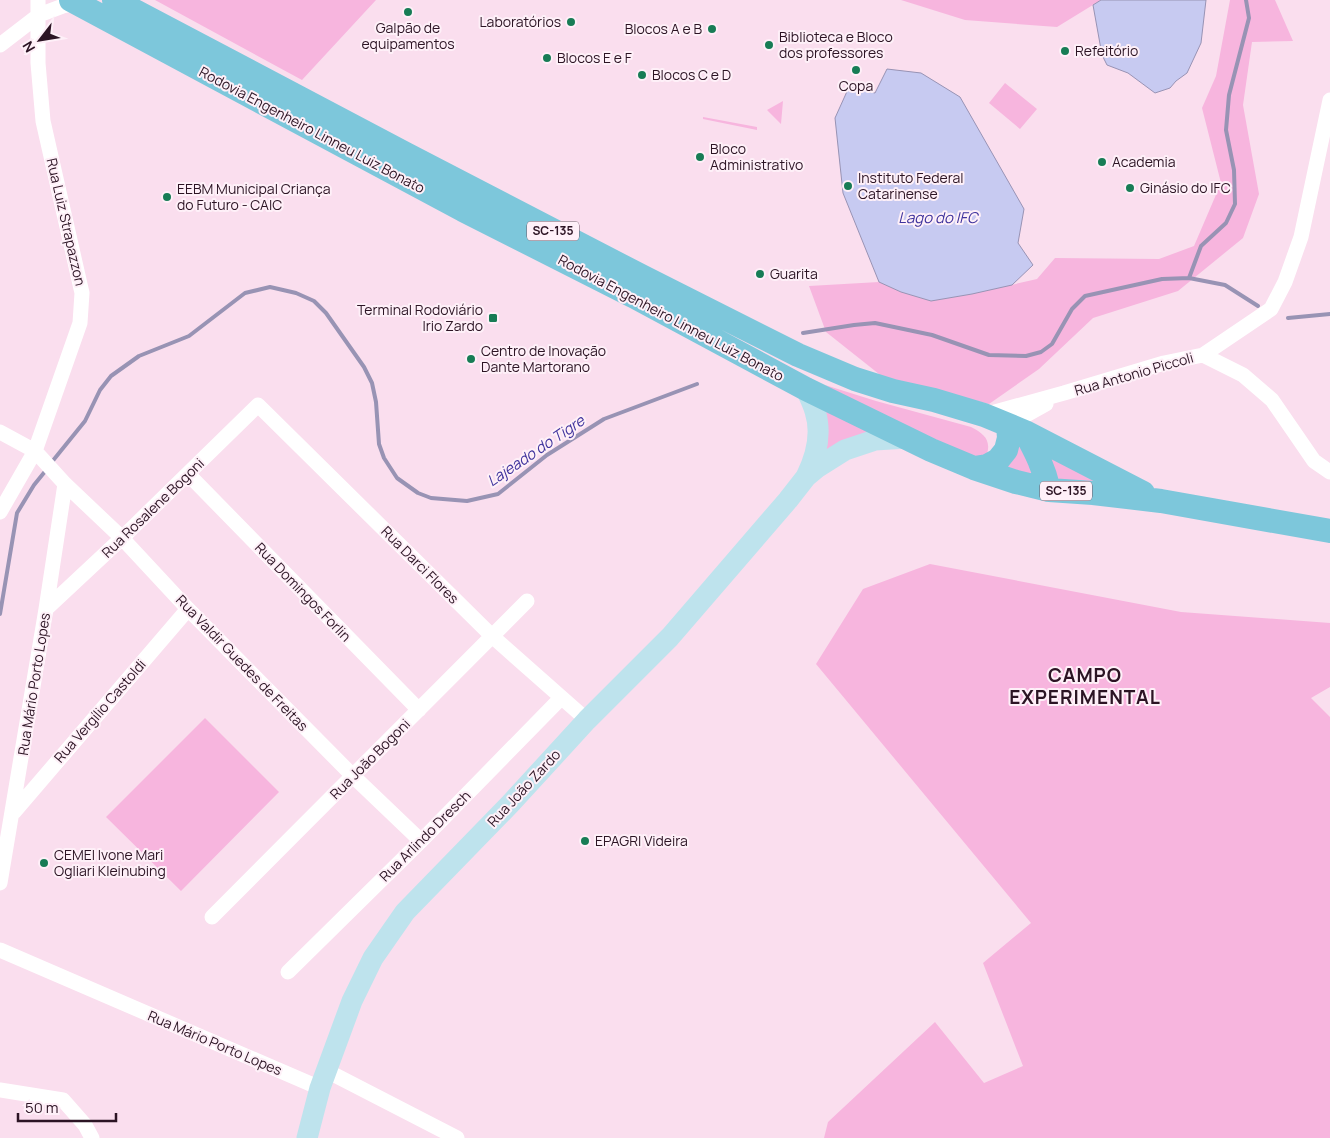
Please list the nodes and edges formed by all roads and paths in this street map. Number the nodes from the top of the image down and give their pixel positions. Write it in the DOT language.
graph roads {
  1 [pos="114,0"];
  2 [pos="73,2"];
  3 [pos="39,8"];
  4 [pos="0,45"];
  5 [pos="1330,100"];
  6 [pos="1203,355"];
  7 [pos="806,389"];
  8 [pos="1064,393"];
  9 [pos="258,405"];
  10 [pos="984,414"];
  11 [pos="1017,429"];
  12 [pos="0,432"];
  13 [pos="907,438"];
  14 [pos="39,455"];
  15 [pos="974,468"];
  16 [pos="1330,472"];
  17 [pos="188,474"];
  18 [pos="806,477"];
  19 [pos="63,480"];
  20 [pos="1049,490"];
  21 [pos="1161,501"];
  22 [pos="0,512"];
  23 [pos="1330,531"];
  24 [pos="122,538"];
  25 [pos="527,601"];
  26 [pos="188,608"];
  27 [pos="46,610"];
  28 [pos="492,636"];
  29 [pos="561,698"];
  30 [pos="419,710"];
  31 [pos="586,720"];
  32 [pos="353,776"];
  33 [pos="12,813"];
  34 [pos="421,841"];
  35 [pos="0,883"];
  36 [pos="212,918"];
  37 [pos="0,950"];
  38 [pos="288,972"];
  39 [pos="324,1079"];
  40 [pos="0,1090"];
  41 [pos="92,1138"];
  42 [pos="307,1138"];
  43 [pos="457,1138"];
  1 -- 10 [label="main road, Rodovia Engenheiro Linneu Luiz Bonato / SC-135"];
  2 -- 3 [label="street"];
  2 -- 7 [label="main road, Rodovia Engenheiro Linneu Luiz Bonato / SC-135"];
  3 -- 4 [label="street"];
  3 -- 14 [label="street, Rua Luiz Strapazzon"];
  5 -- 6 [label="street, Rua Antonio Piccoli"];
  6 -- 8 [label="street, Rua Antonio Piccoli"];
  6 -- 16 [label="street"];
  7 -- 13 [label="main road, Rodovia Engenheiro Linneu Luiz Bonato / SC-135"];
  7 -- 18 [label="main road, Rua João Zardo"];
  8 -- 10 [label="street"];
  8 -- 11 [label="street"];
  9 -- 17 [label="street, Rua Rosalene Bogoni"];
  9 -- 28 [label="street, Rua Darci Flores"];
  10 -- 11 [label="main road, Rodovia Engenheiro Linneu Luiz Bonato / SC-135"];
  11 -- 15 [label="main road"];
  11 -- 20 [label="main road"];
  11 -- 21 [label="main road, Rodovia Engenheiro Linneu Luiz Bonato / SC-135"];
  12 -- 14 [label="street, Rua Valdir Guedes de Freitas"];
  13 -- 15 [label="main road, Rodovia Engenheiro Linneu Luiz Bonato / SC-135"];
  13 -- 18 [label="main road, Rua João Zardo"];
  14 -- 19 [label="street, Rua Valdir Guedes de Freitas"];
  14 -- 22 [label="street, Rua Luiz Strapazzon"];
  15 -- 20 [label="main road, Rodovia Engenheiro Linneu Luiz Bonato / SC-135"];
  17 -- 24 [label="street, Rua Rosalene Bogoni"];
  17 -- 30 [label="street, Rua Domingos Forlin"];
  18 -- 31 [label="main road, Rua João Zardo"];
  19 -- 24 [label="street, Rua Valdir Guedes de Freitas"];
  19 -- 27 [label="street, Rua Mário Porto Lopes"];
  20 -- 21 [label="main road, Rodovia Engenheiro Linneu Luiz Bonato / SC-135"];
  21 -- 23 [label="main road, Rodovia Engenheiro Linneu Luiz Bonato / SC-135"];
  24 -- 26 [label="street, Rua Valdir Guedes de Freitas"];
  24 -- 27 [label="street, Rua Rosalene Bogoni"];
  25 -- 28 [label="street, Rua João Bogoni"];
  26 -- 32 [label="street, Rua Valdir Guedes de Freitas"];
  26 -- 33 [label="street, Rua Vergílio Castoldi"];
  27 -- 33 [label="street, Rua Mário Porto Lopes"];
  28 -- 29 [label="street, Rua Darci Flores"];
  28 -- 30 [label="street, Rua João Bogoni"];
  29 -- 31 [label="street, Rua Darci Flores"];
  29 -- 34 [label="street, Rua Arlindo Dresch"];
  30 -- 32 [label="street, Rua João Bogoni"];
  31 -- 39 [label="main road, Rua João Zardo"];
  32 -- 34 [label="street, Rua Valdir Guedes de Freitas"];
  32 -- 36 [label="street, Rua João Bogoni"];
  33 -- 35 [label="street, Rua Mário Porto Lopes"];
  34 -- 38 [label="street, Rua Arlindo Dresch"];
  37 -- 39 [label="street, Rua Mário Porto Lopes"];
  39 -- 42 [label="main road, Rua João Zardo"];
  39 -- 43 [label="street, Rua Mário Porto Lopes"];
  40 -- 41 [label="street"];
}
